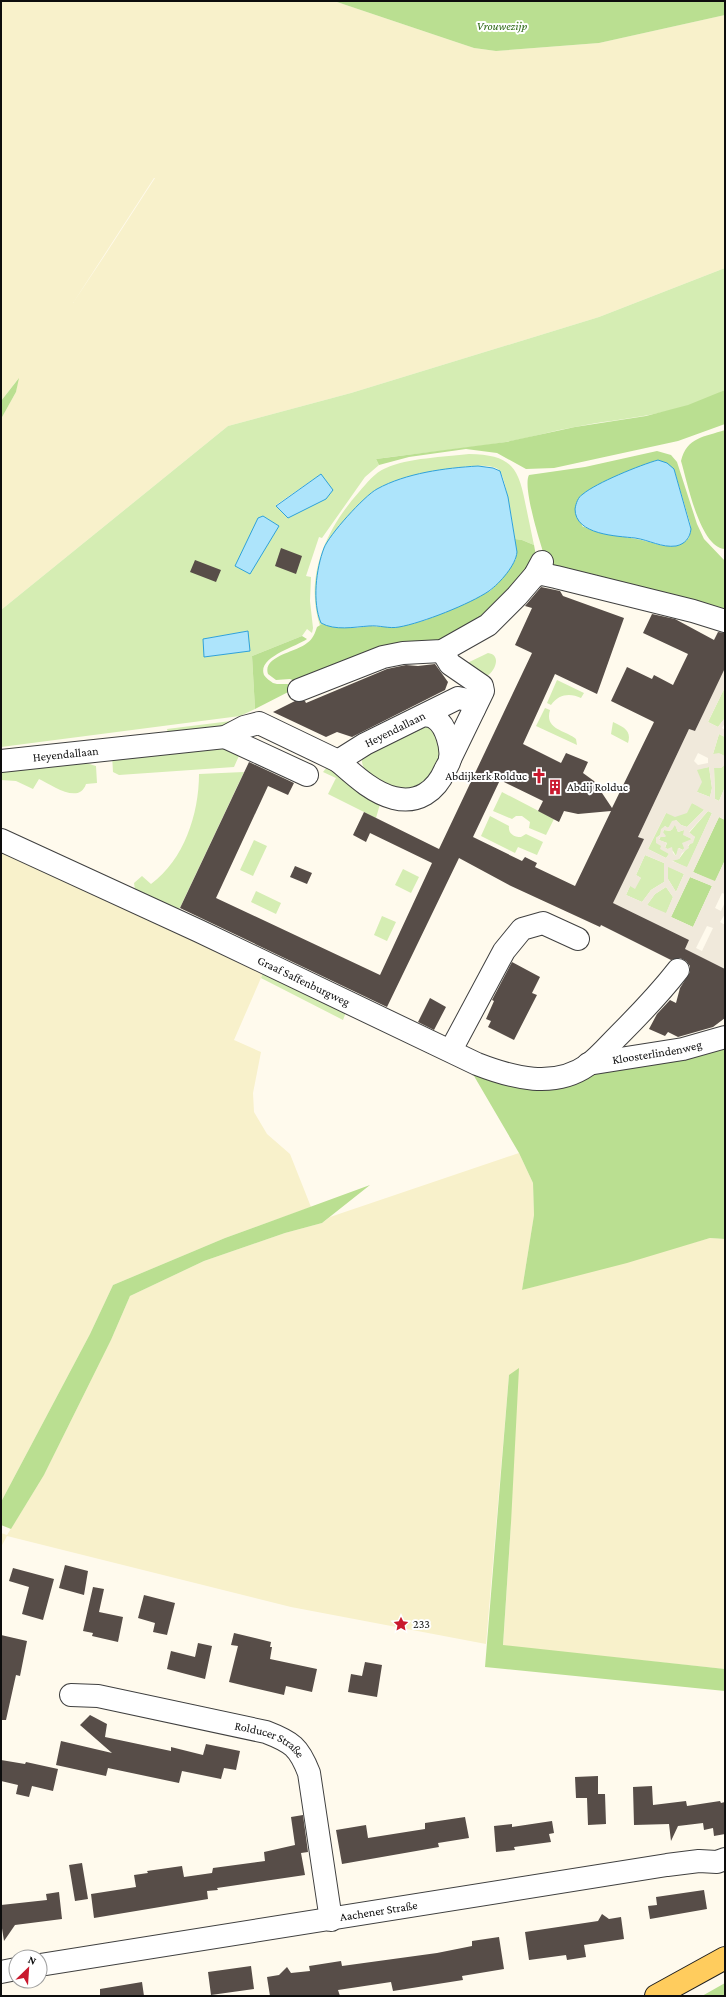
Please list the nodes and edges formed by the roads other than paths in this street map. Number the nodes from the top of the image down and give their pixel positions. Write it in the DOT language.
graph roads {
  1 [pos="725,621"];
  2 [pos="442,651"];
  3 [pos="299,690"];
  4 [pos="474,709"];
  5 [pos="425,715"];
  6 [pos="225,737"];
  7 [pos="450,759"];
  8 [pos="1,761"];
  9 [pos="338,761"];
  10 [pos="307,775"];
  11 [pos="1,840"];
  12 [pos="578,939"];
  13 [pos="678,970"];
  14 [pos="725,1037"];
  15 [pos="452,1050"];
  16 [pos="588,1064"];
  17 [pos="71,1695"];
  18 [pos="722,1866"];
  19 [pos="331,1920"];
  20 [pos="725,1958"];
  21 [pos="48,1964"];
  22 [pos="656,1996"];
  1 -- 2 [label="street"];
  2 -- 3 [label="street"];
  2 -- 4 [label="street"];
  4 -- 5 [label="street"];
  4 -- 7 [label="street"];
  5 -- 7 [label="street, Heyendallaan"];
  5 -- 9 [label="street, Heyendallaan"];
  6 -- 8 [label="street, Heyendallaan"];
  6 -- 9 [label="street, Heyendallaan"];
  6 -- 10 [label="street"];
  7 -- 9 [label="street, Heyendallaan"];
  11 -- 15 [label="street, Graaf Saffenburgweg"];
  12 -- 15 [label="street"];
  13 -- 16 [label="street, Graaf Saffenburgweg"];
  14 -- 16 [label="street, Kloosterlindenweg"];
  15 -- 16 [label="street, Graaf Saffenburgweg"];
  17 -- 19 [label="street, Rolducer Straße"];
  18 -- 19 [label="street, Aachener Straße"];
  19 -- 21 [label="street, Aachener Straße"];
  20 -- 22 [label="main road"];
}
